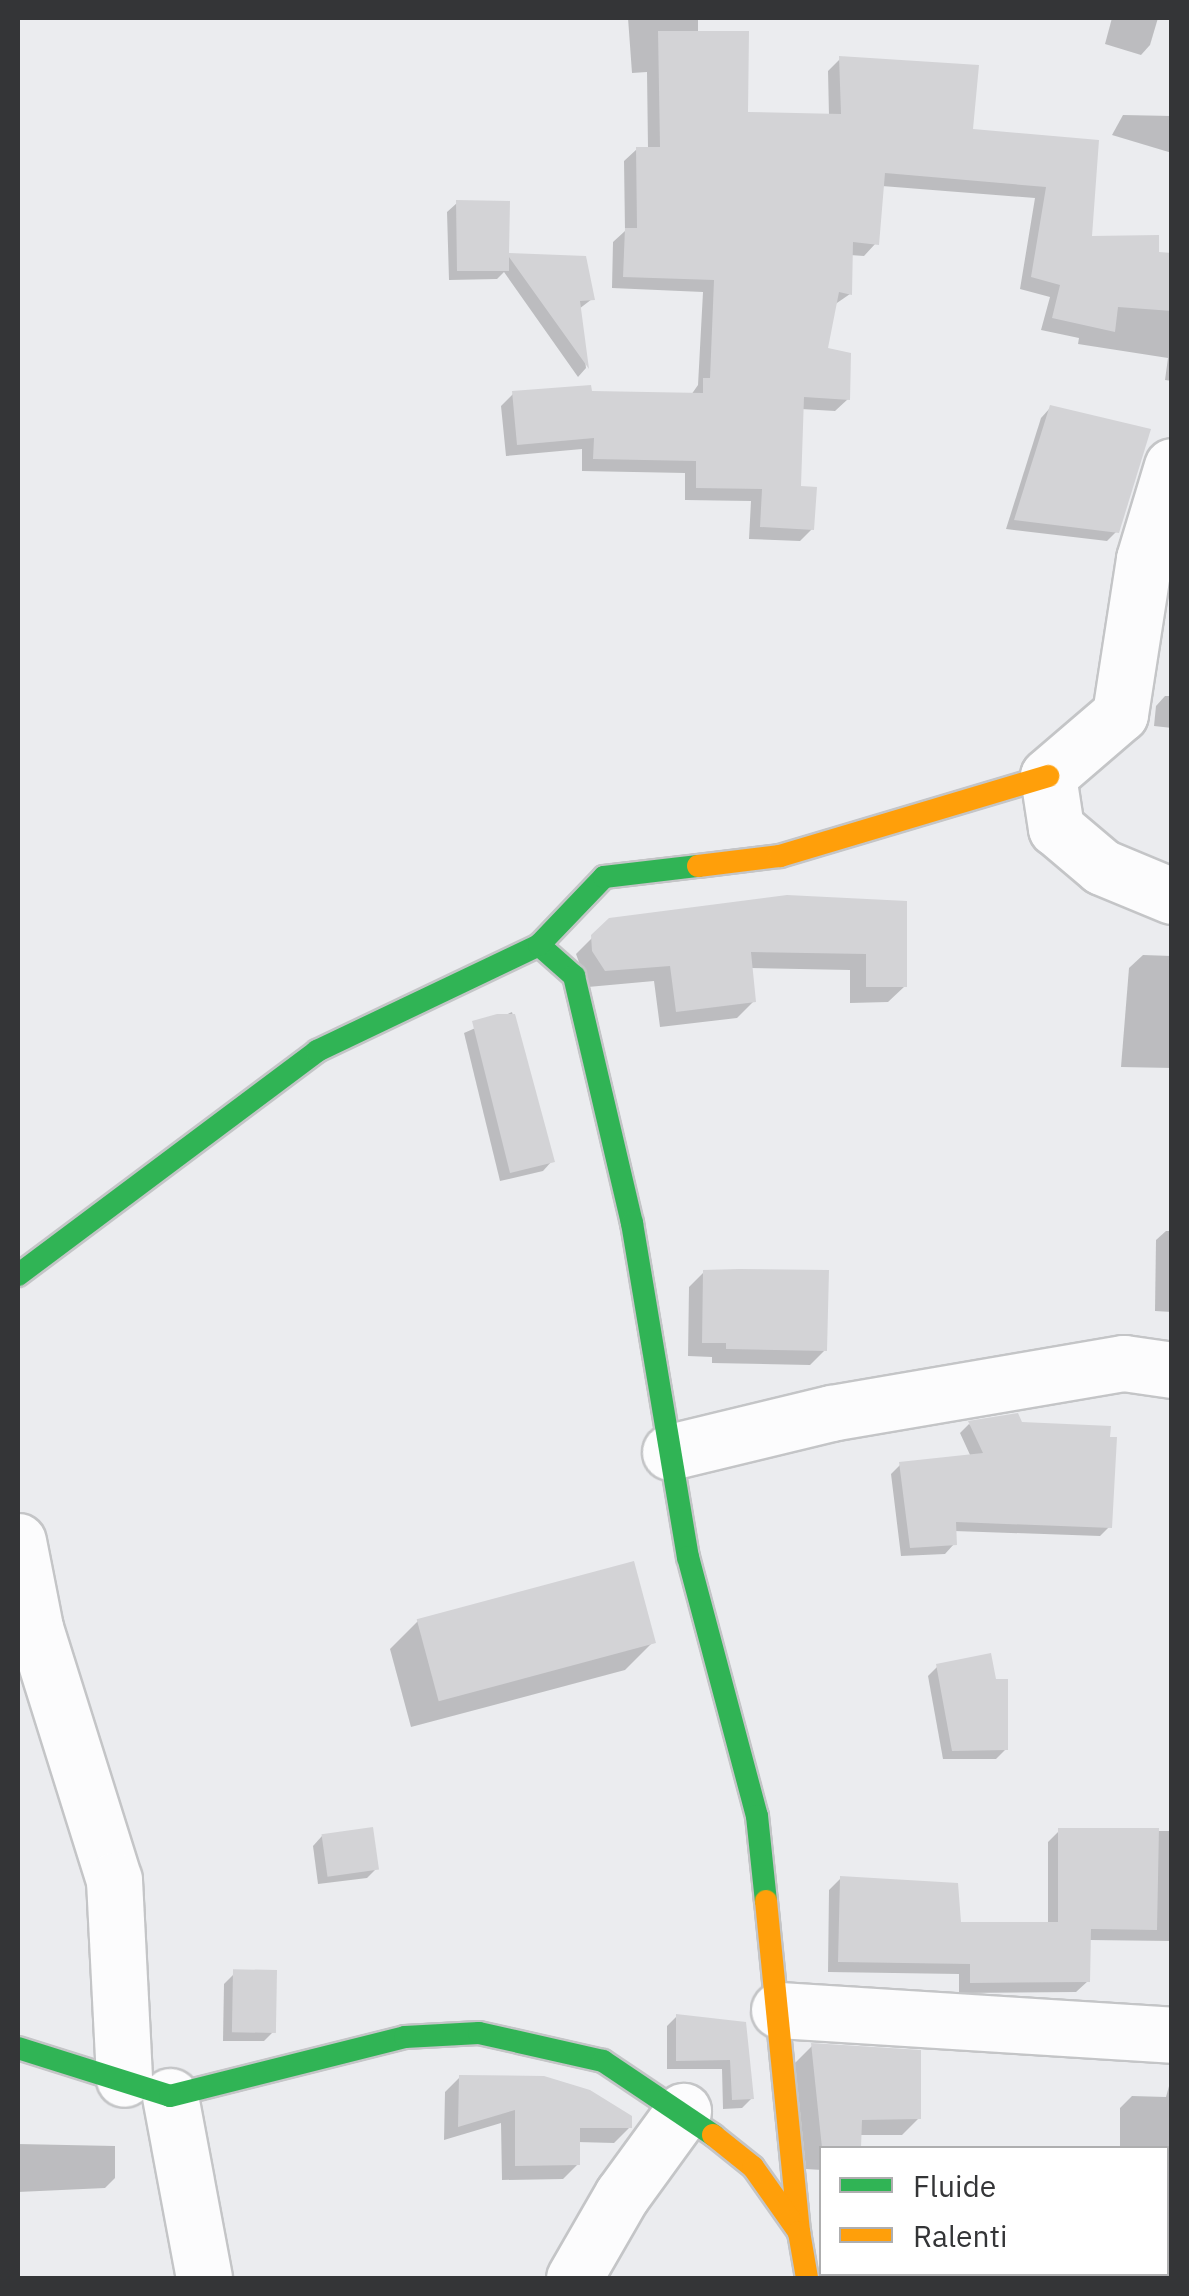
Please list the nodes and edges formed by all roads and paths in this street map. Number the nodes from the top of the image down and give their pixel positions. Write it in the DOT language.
graph roads {
  1 [pos="1172,466"];
  2 [pos="1048,776"];
  3 [pos="1172,896"];
  4 [pos="540,945"];
  5 [pos="18,1275"];
  6 [pos="1172,1370"];
  7 [pos="670,1452"];
  8 [pos="18,1540"];
  9 [pos="779,2010"];
  10 [pos="1172,2035"];
  11 [pos="18,2048"];
  12 [pos="147,2087"];
  13 [pos="683,2111"];
  14 [pos="799,2232"];
  15 [pos="204,2278"];
  16 [pos="574,2278"];
  17 [pos="807,2278"];
  1 -- 2 [label="street"];
  2 -- 3 [label="street"];
  2 -- 4 [label="street"];
  4 -- 5 [label="street"];
  4 -- 7 [label="street"];
  6 -- 7 [label="street"];
  7 -- 9 [label="street"];
  8 -- 12 [label="street"];
  9 -- 10 [label="street"];
  9 -- 14 [label="street"];
  11 -- 12 [label="street"];
  12 -- 13 [label="street"];
  12 -- 15 [label="street"];
  13 -- 14 [label="street"];
  13 -- 16 [label="street"];
  14 -- 17 [label="street"];
}
